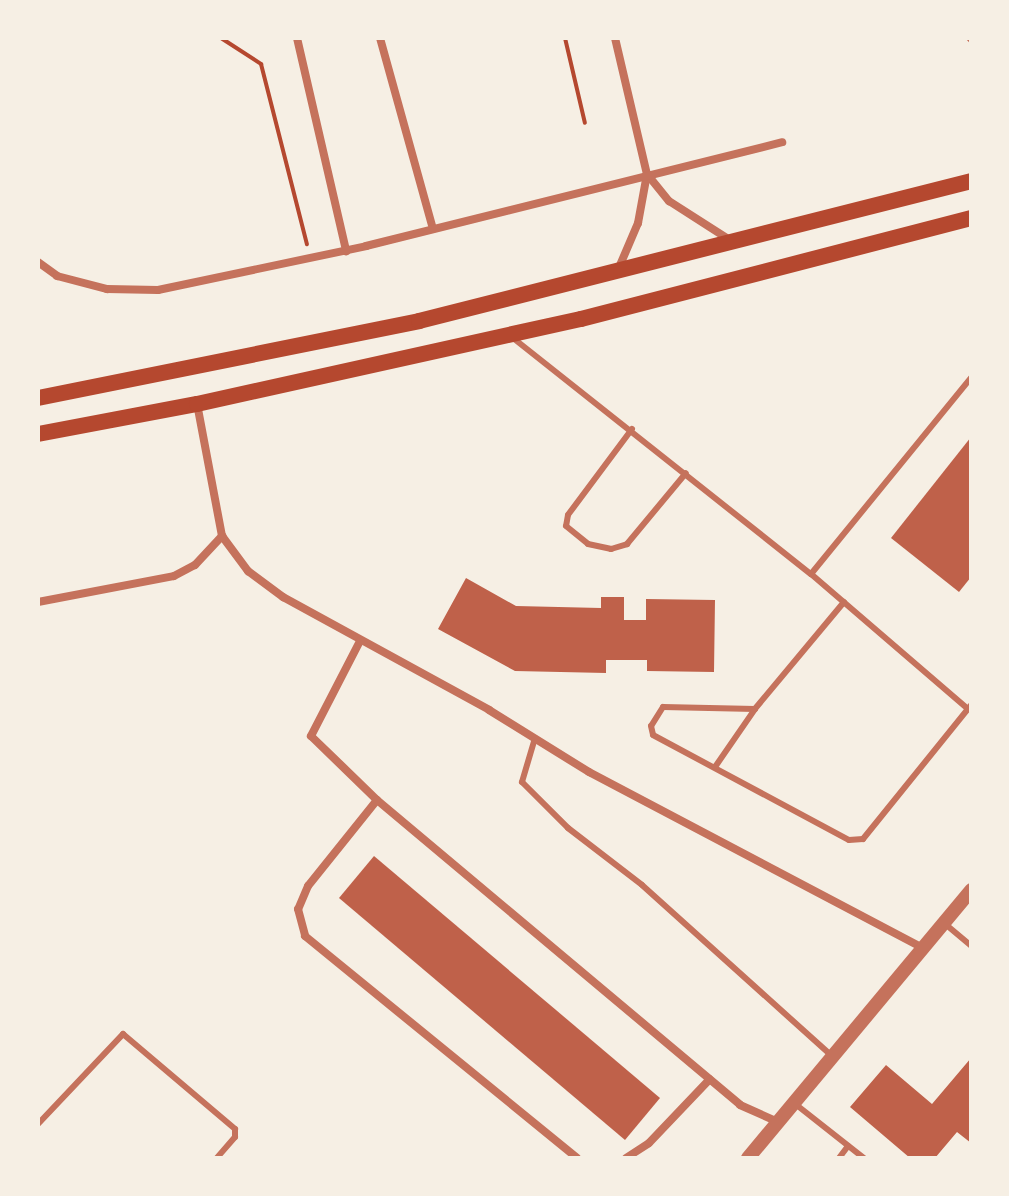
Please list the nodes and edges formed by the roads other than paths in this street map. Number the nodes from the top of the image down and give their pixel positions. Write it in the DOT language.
graph roads {
  1 [pos="297,38"];
  2 [pos="380,38"];
  3 [pos="615,38"];
  4 [pos="782,142"];
  5 [pos="647,174"];
  6 [pos="971,181"];
  7 [pos="971,218"];
  8 [pos="433,229"];
  9 [pos="738,244"];
  10 [pos="346,251"];
  11 [pos="38,262"];
  12 [pos="616,275"];
  13 [pos="510,335"];
  14 [pos="971,378"];
  15 [pos="38,398"];
  16 [pos="197,404"];
  17 [pos="632,429"];
  18 [pos="38,434"];
  19 [pos="686,473"];
  20 [pos="222,536"];
  21 [pos="811,574"];
  22 [pos="38,602"];
  23 [pos="844,602"];
  24 [pos="360,641"];
  25 [pos="755,709"];
  26 [pos="970,709"];
  27 [pos="535,738"];
  28 [pos="715,767"];
  29 [pos="377,800"];
  30 [pos="971,890"];
  31 [pos="944,923"];
  32 [pos="971,946"];
  33 [pos="923,948"];
  34 [pos="833,1057"];
  35 [pos="710,1079"];
  36 [pos="794,1103"];
  37 [pos="778,1122"];
  38 [pos="38,1124"];
  39 [pos="848,1146"];
  40 [pos="217,1158"];
  41 [pos="577,1158"];
  42 [pos="626,1158"];
  43 [pos="748,1158"];
  44 [pos="839,1158"];
  45 [pos="864,1158"];
  1 -- 10 [label="street"];
  2 -- 8 [label="street"];
  3 -- 5 [label="street"];
  4 -- 5 [label="street"];
  5 -- 8 [label="street"];
  5 -- 9 [label="street"];
  5 -- 12 [label="street"];
  6 -- 9 [label="main road"];
  7 -- 13 [label="main road"];
  8 -- 10 [label="street"];
  9 -- 12 [label="main road"];
  10 -- 11 [label="street"];
  12 -- 15 [label="main road"];
  13 -- 16 [label="main road"];
  13 -- 17 [label="lane"];
  14 -- 21 [label="lane"];
  16 -- 18 [label="main road"];
  16 -- 20 [label="street"];
  17 -- 19 [label="lane"];
  17 -- 19 [label="lane"];
  19 -- 21 [label="lane"];
  20 -- 22 [label="street"];
  20 -- 24 [label="street"];
  21 -- 23 [label="lane"];
  23 -- 25 [label="lane"];
  23 -- 26 [label="lane"];
  24 -- 27 [label="street"];
  24 -- 29 [label="street"];
  25 -- 28 [label="lane"];
  25 -- 28 [label="lane"];
  26 -- 28 [label="lane"];
  27 -- 33 [label="street"];
  27 -- 34 [label="lane"];
  29 -- 35 [label="street"];
  29 -- 41 [label="street"];
  30 -- 31 [label="street"];
  31 -- 32 [label="lane"];
  31 -- 33 [label="street"];
  33 -- 34 [label="street"];
  34 -- 36 [label="street"];
  35 -- 37 [label="street"];
  35 -- 42 [label="street"];
  36 -- 37 [label="street"];
  36 -- 39 [label="lane"];
  37 -- 43 [label="street"];
  38 -- 40 [label="lane"];
  39 -- 44 [label="lane"];
  39 -- 45 [label="lane"];
}
